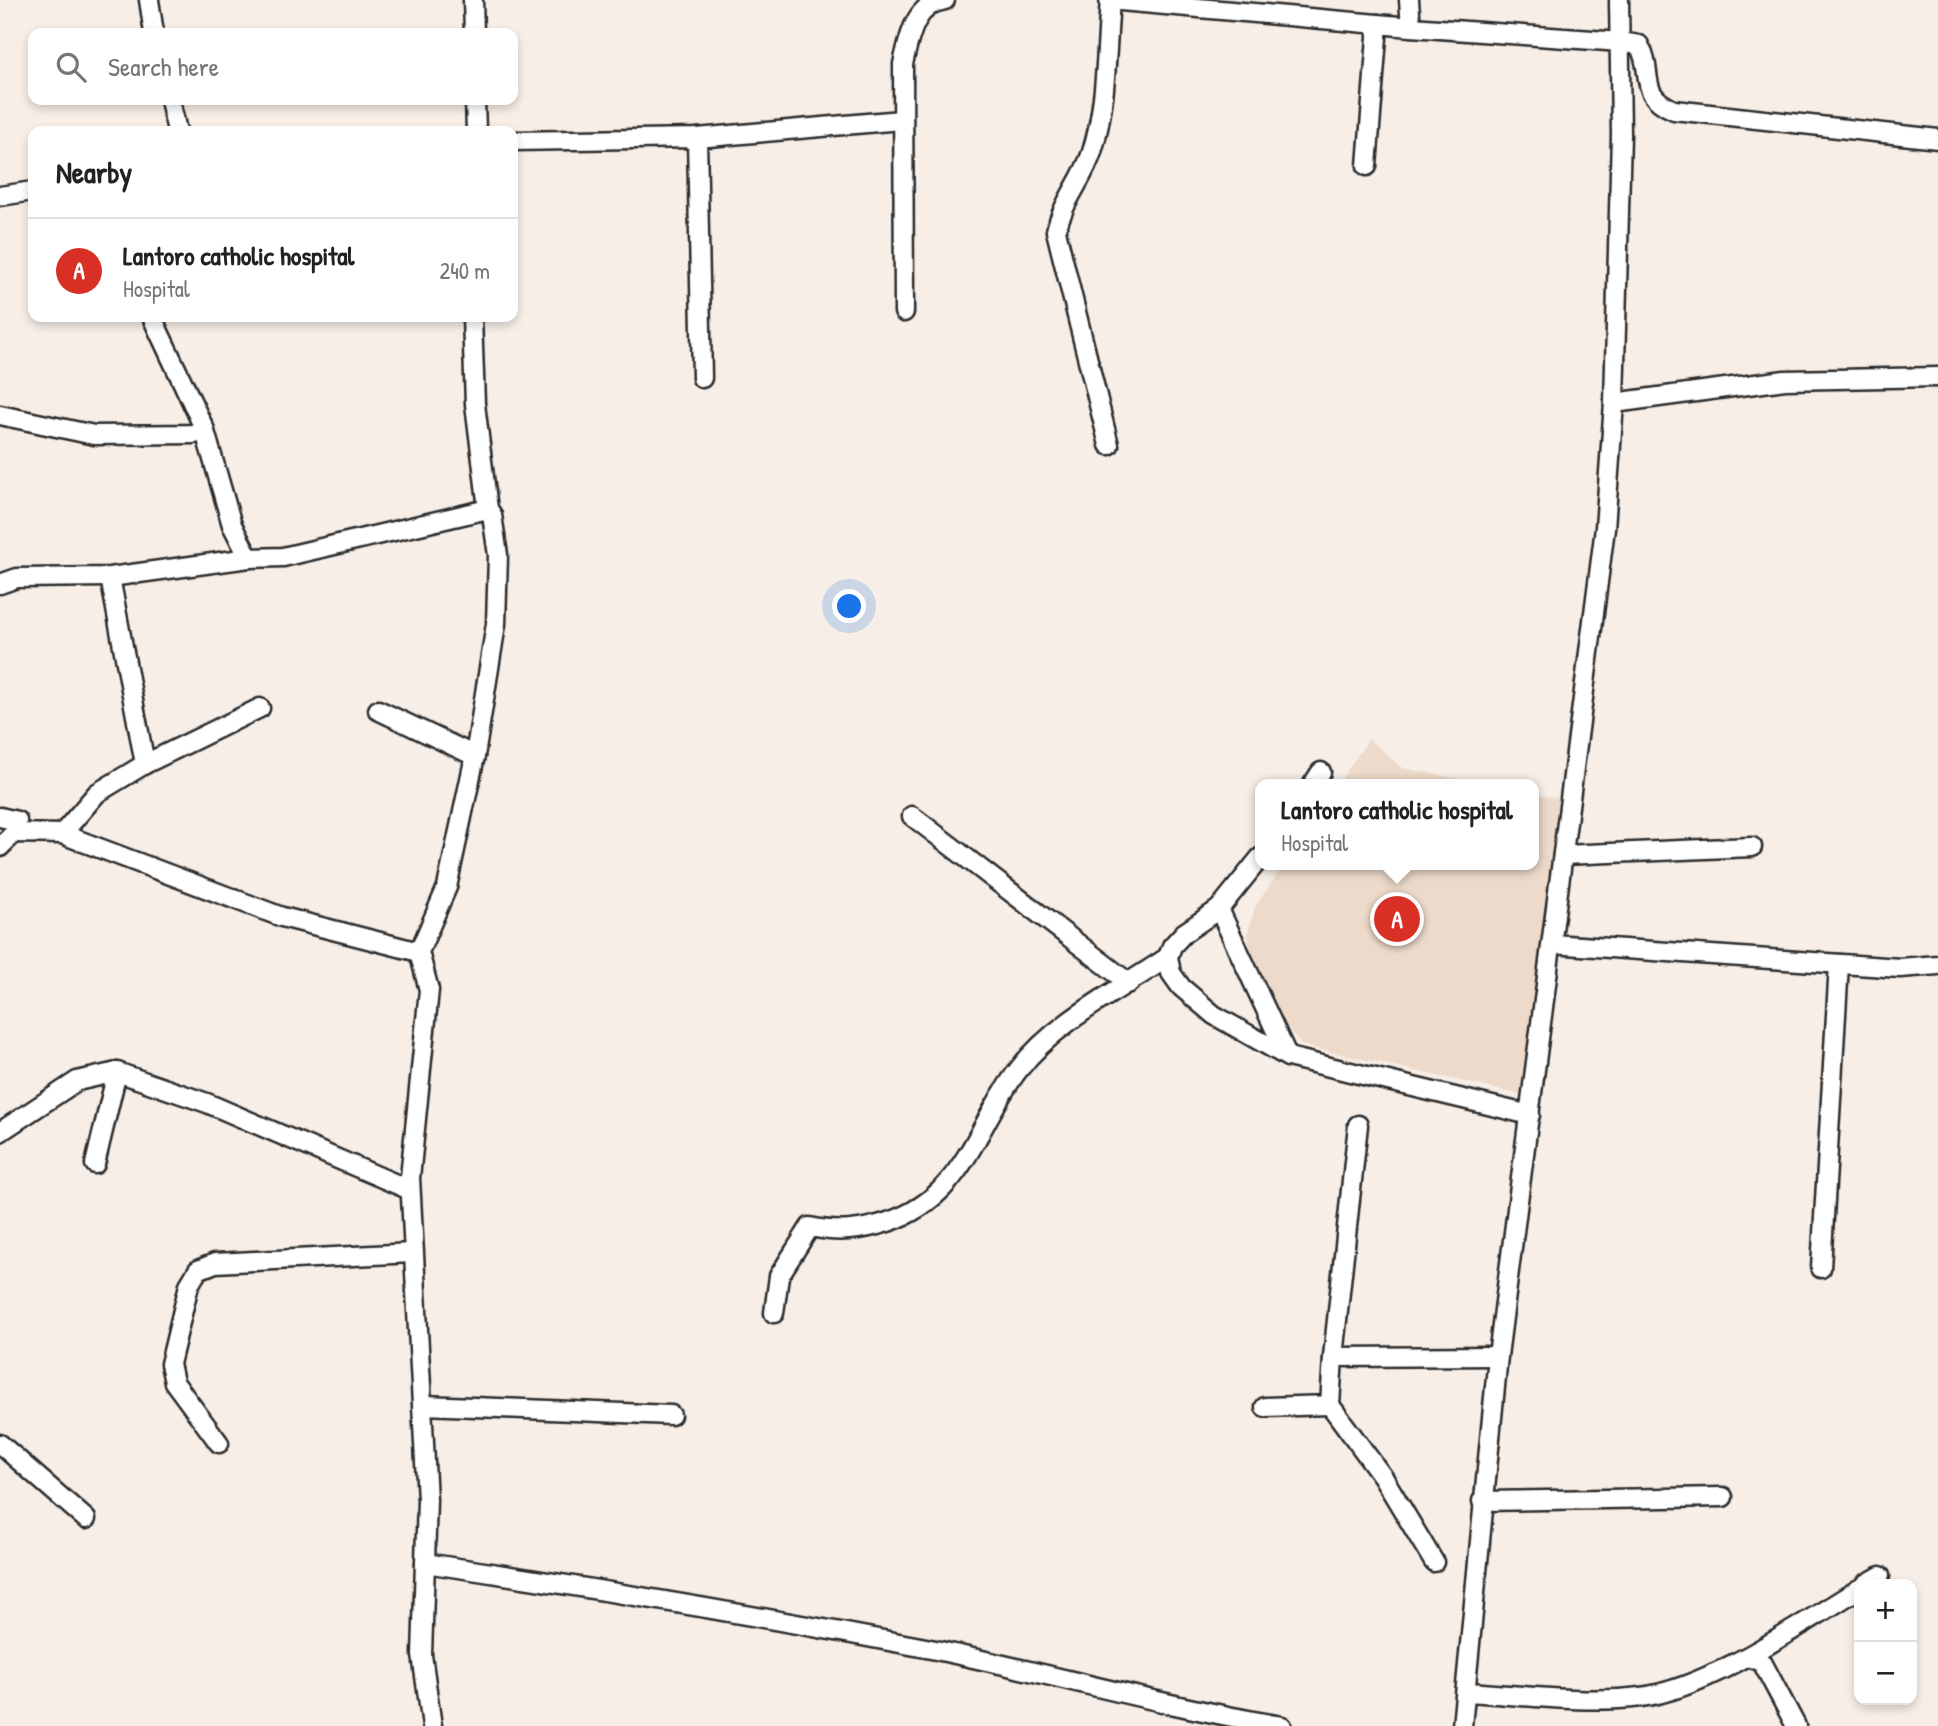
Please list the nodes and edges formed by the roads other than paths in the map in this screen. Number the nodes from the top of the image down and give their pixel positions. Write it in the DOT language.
graph roads {
  1 [pos="149,0"];
  2 [pos="473,0"];
  3 [pos="945,0"];
  4 [pos="1109,0"];
  5 [pos="1409,0"];
  6 [pos="1619,0"];
  7 [pos="918,6"];
  8 [pos="1378,24"];
  9 [pos="1411,27"];
  10 [pos="153,28"];
  11 [pos="474,28"];
  12 [pos="1621,41"];
  13 [pos="171,105"];
  14 [pos="475,105"];
  15 [pos="901,120"];
  16 [pos="176,126"];
  17 [pos="476,126"];
  18 [pos="697,138"];
  19 [pos="1938,139"];
  20 [pos="518,141"];
  21 [pos="1367,166"];
  22 [pos="28,192"];
  23 [pos="0,196"];
  24 [pos="904,312"];
  25 [pos="154,322"];
  26 [pos="472,322"];
  27 [pos="1938,377"];
  28 [pos="702,378"];
  29 [pos="1615,403"];
  30 [pos="0,415"];
  31 [pos="204,428"];
  32 [pos="1109,445"];
  33 [pos="488,509"];
  34 [pos="249,558"];
  35 [pos="110,577"];
  36 [pos="0,584"];
  37 [pos="260,708"];
  38 [pos="378,710"];
  39 [pos="475,756"];
  40 [pos="145,764"];
  41 [pos="912,816"];
  42 [pos="0,817"];
  43 [pos="14,833"];
  44 [pos="62,834"];
  45 [pos="0,847"];
  46 [pos="1752,848"];
  47 [pos="1563,855"];
  48 [pos="1255,865"];
  49 [pos="1219,909"];
  50 [pos="1552,944"];
  51 [pos="419,952"];
  52 [pos="1168,957"];
  53 [pos="1839,964"];
  54 [pos="1938,965"];
  55 [pos="1129,983"];
  56 [pos="1287,1058"];
  57 [pos="117,1072"];
  58 [pos="1530,1115"];
  59 [pos="1358,1125"];
  60 [pos="0,1132"];
  61 [pos="95,1164"];
  62 [pos="411,1190"];
  63 [pos="412,1253"];
  64 [pos="1821,1268"];
  65 [pos="774,1313"];
  66 [pos="1498,1356"];
  67 [pos="1333,1357"];
  68 [pos="424,1405"];
  69 [pos="1330,1405"];
  70 [pos="1265,1407"];
  71 [pos="671,1415"];
  72 [pos="219,1443"];
  73 [pos="0,1444"];
  74 [pos="1723,1497"];
  75 [pos="1482,1501"];
  76 [pos="86,1519"];
  77 [pos="1434,1562"];
  78 [pos="425,1563"];
  79 [pos="1854,1592"];
  80 [pos="1748,1657"];
  81 [pos="1466,1692"];
  82 [pos="432,1726"];
  83 [pos="1282,1726"];
  84 [pos="1462,1726"];
  85 [pos="1796,1726"];
  1 -- 10 [label="street"];
  2 -- 11 [label="street"];
  3 -- 7 [label="street"];
  4 -- 8 [label="street"];
  4 -- 32 [label="street"];
  5 -- 9 [label="street"];
  6 -- 12 [label="street"];
  7 -- 15 [label="street"];
  8 -- 9 [label="street"];
  8 -- 21 [label="street"];
  9 -- 12 [label="street"];
  12 -- 19 [label="street"];
  12 -- 29 [label="street"];
  13 -- 16 [label="street"];
  14 -- 17 [label="street"];
  15 -- 18 [label="street"];
  15 -- 24 [label="street"];
  18 -- 20 [label="street"];
  18 -- 28 [label="street"];
  22 -- 23 [label="street"];
  25 -- 31 [label="street"];
  26 -- 33 [label="street"];
  27 -- 29 [label="street"];
  29 -- 47 [label="street"];
  30 -- 31 [label="street"];
  31 -- 34 [label="street"];
  33 -- 34 [label="street"];
  33 -- 39 [label="street"];
  34 -- 35 [label="street"];
  35 -- 36 [label="street"];
  35 -- 40 [label="street"];
  37 -- 40 [label="street"];
  38 -- 39 [label="street"];
  39 -- 51 [label="street"];
  40 -- 44 [label="street"];
  41 -- 55 [label="street"];
  42 -- 43 [label="street"];
  43 -- 44 [label="street"];
  43 -- 45 [label="street"];
  44 -- 51 [label="street"];
  46 -- 47 [label="street"];
  47 -- 50 [label="street"];
  48 -- 49 [label="street"];
  49 -- 52 [label="street"];
  49 -- 56 [label="street"];
  50 -- 53 [label="street"];
  50 -- 58 [label="street"];
  51 -- 62 [label="street"];
  52 -- 55 [label="street"];
  52 -- 56 [label="street"];
  53 -- 54 [label="street"];
  53 -- 64 [label="street"];
  55 -- 65 [label="street"];
  56 -- 58 [label="street"];
  57 -- 60 [label="street"];
  57 -- 61 [label="street"];
  57 -- 62 [label="street"];
  58 -- 66 [label="street"];
  59 -- 67 [label="street"];
  62 -- 63 [label="street"];
  63 -- 68 [label="street"];
  63 -- 72 [label="street"];
  66 -- 67 [label="street"];
  66 -- 75 [label="street"];
  67 -- 69 [label="street"];
  68 -- 71 [label="street"];
  68 -- 78 [label="street"];
  69 -- 70 [label="street"];
  69 -- 77 [label="street"];
  73 -- 76 [label="street"];
  74 -- 75 [label="street"];
  75 -- 81 [label="street"];
  78 -- 82 [label="street"];
  78 -- 83 [label="street"];
  79 -- 80 [label="street"];
  80 -- 81 [label="street"];
  80 -- 85 [label="street"];
  81 -- 84 [label="street"];
}
